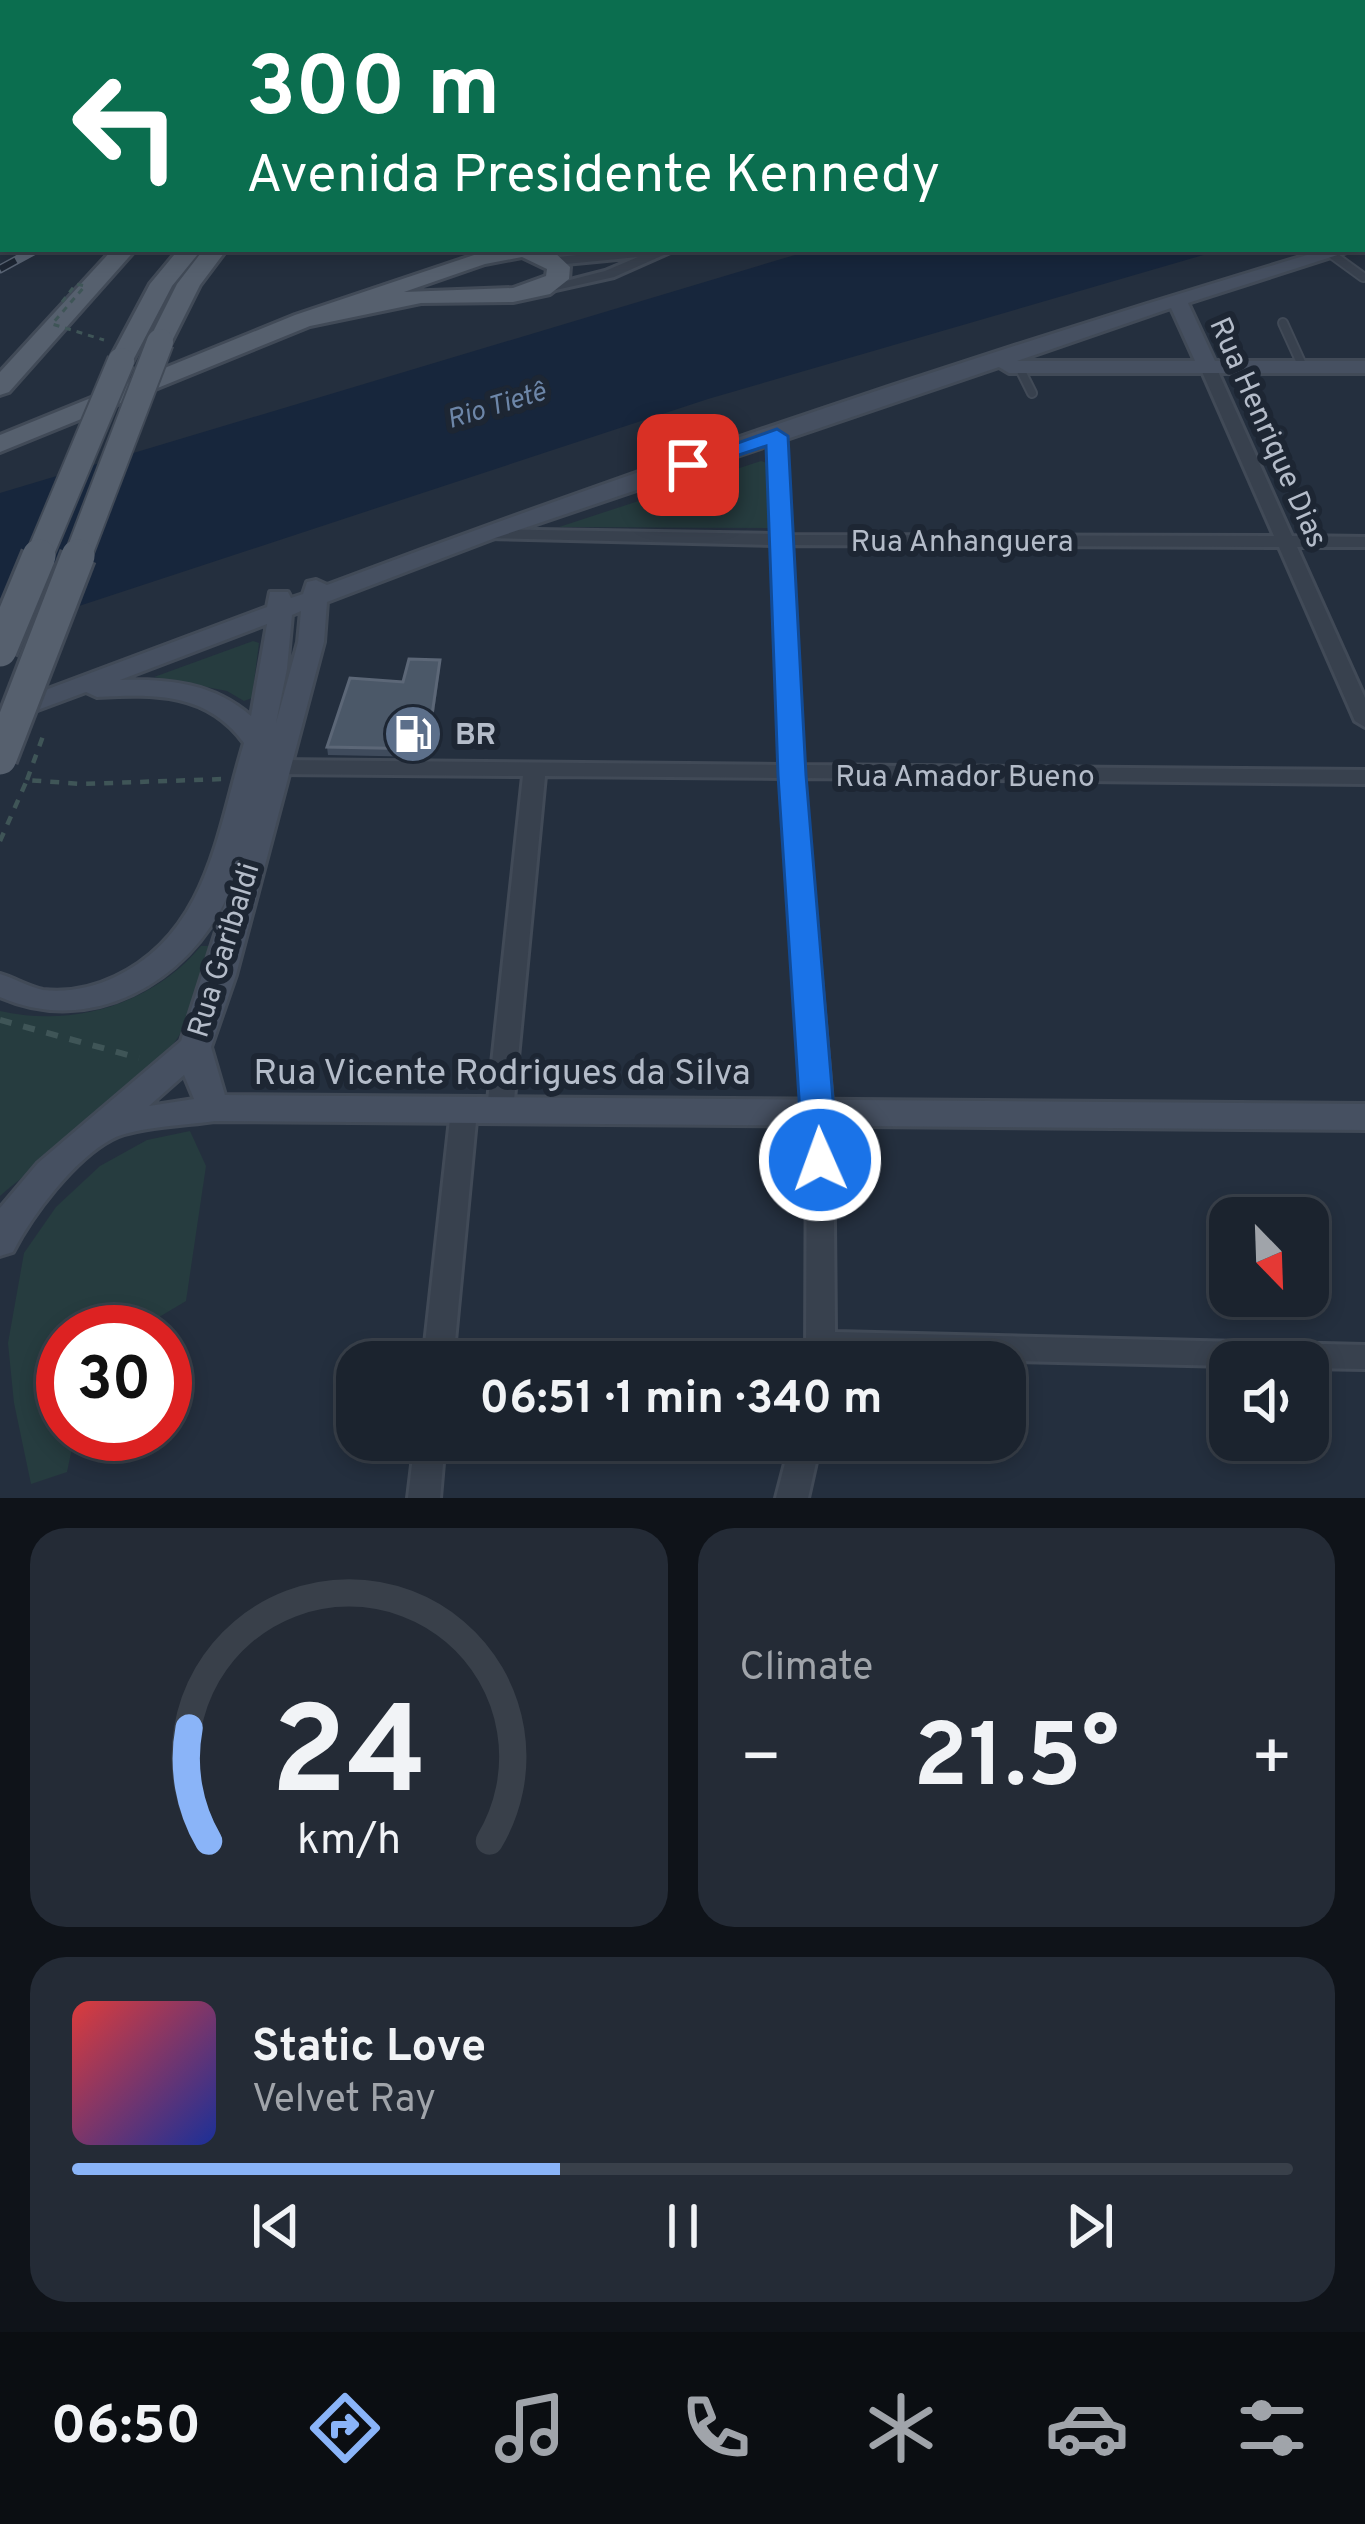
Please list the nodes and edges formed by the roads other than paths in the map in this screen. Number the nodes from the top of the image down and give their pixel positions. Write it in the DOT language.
graph roads {
  1 [pos="122,252"];
  2 [pos="166,252"];
  3 [pos="189,252"];
  4 [pos="214,252"];
  5 [pos="447,252"];
  6 [pos="506,252"];
  7 [pos="521,252"];
  8 [pos="643,252"];
  9 [pos="662,252"];
  10 [pos="1336,252"];
  11 [pos="1340,252"];
  12 [pos="555,262"];
  13 [pos="428,272"];
  14 [pos="1363,277"];
  15 [pos="542,289"];
  16 [pos="459,294"];
  17 [pos="1178,300"];
  18 [pos="303,320"];
  19 [pos="1283,322"];
  20 [pos="118,348"];
  21 [pos="989,367"];
  22 [pos="1019,367"];
  23 [pos="1208,367"];
  24 [pos="1303,367"];
  25 [pos="1365,368"];
  26 [pos="0,387"];
  27 [pos="1032,393"];
  28 [pos="777,436"];
  29 [pos="6,440"];
  30 [pos="487,533"];
  31 [pos="784,540"];
  32 [pos="1365,542"];
  33 [pos="1286,543"];
  34 [pos="316,591"];
  35 [pos="280,604"];
  36 [pos="0,650"];
  37 [pos="70,691"];
  38 [pos="0,697"];
  39 [pos="0,716"];
  40 [pos="1365,721"];
  41 [pos="257,742"];
  42 [pos="0,758"];
  43 [pos="277,767"];
  44 [pos="536,767"];
  45 [pos="792,775"];
  46 [pos="1365,777"];
  47 [pos="0,986"];
  48 [pos="185,1057"];
  49 [pos="215,1108"];
  50 [pos="464,1110"];
  51 [pos="500,1110"];
  52 [pos="820,1113"];
  53 [pos="1365,1118"];
  54 [pos="104,1126"];
  55 [pos="0,1242"];
  56 [pos="440,1341"];
  57 [pos="823,1341"];
  58 [pos="1026,1354"];
  59 [pos="1365,1357"];
  60 [pos="428,1461"];
  61 [pos="801,1461"];
  62 [pos="424,1498"];
  63 [pos="792,1498"];
  1 -- 26 [label="main road"];
  2 -- 20 [label="main road"];
  3 -- 20 [label="main road"];
  4 -- 42 [label="main road, bridge"];
  5 -- 13 [label="main road"];
  6 -- 13 [label="main road"];
  7 -- 12 [label="main road"];
  8 -- 12 [label="street"];
  9 -- 15 [label="street"];
  10 -- 17 [label="main road"];
  11 -- 14 [label="lane"];
  12 -- 15 [label="main road"];
  13 -- 16 [label="main road"];
  13 -- 18 [label="main road"];
  15 -- 16 [label="main road"];
  16 -- 18 [label="main road"];
  17 -- 21 [label="main road"];
  17 -- 23 [label="main road, Rua Henrique Dias"];
  18 -- 29 [label="main road"];
  19 -- 24 [label="lane"];
  20 -- 36 [label="main road, bridge"];
  21 -- 22 [label="main road"];
  21 -- 28 [label="main road"];
  22 -- 23 [label="main road"];
  22 -- 27 [label="lane"];
  23 -- 24 [label="main road"];
  23 -- 33 [label="street, Rua Henrique Dias"];
  24 -- 25 [label="main road"];
  28 -- 30 [label="main road"];
  28 -- 31 [label="street"];
  30 -- 31 [label="street, Rua Anhanguera"];
  30 -- 34 [label="main road"];
  31 -- 33 [label="street, Rua Anhanguera"];
  31 -- 45 [label="street"];
  32 -- 33 [label="street, Rua Anhanguera"];
  33 -- 40 [label="street, Rua Henrique Dias"];
  34 -- 35 [label="main road"];
  34 -- 43 [label="main road, Rua Garibaldi"];
  35 -- 37 [label="main road"];
  35 -- 38 [label="main road"];
  35 -- 41 [label="main road, Rua Garibaldi"];
  37 -- 39 [label="main road"];
  37 -- 41 [label="main road"];
  41 -- 47 [label="main road, Rua Garibaldi"];
  43 -- 44 [label="street, Rua Amador Bueno"];
  43 -- 48 [label="main road, Rua Garibaldi"];
  44 -- 45 [label="street, Rua Amador Bueno"];
  44 -- 51 [label="street"];
  45 -- 46 [label="street, Rua Amador Bueno"];
  45 -- 52 [label="street"];
  48 -- 49 [label="main road, Rua Vicente Rodrigues da Silva"];
  48 -- 54 [label="main road, Rua Garibaldi"];
  49 -- 50 [label="main road, Rua Vicente Rodrigues da Silva"];
  49 -- 54 [label="main road, Rua Vicente Rodrigues da Silva"];
  50 -- 51 [label="main road, Rua Vicente Rodrigues da Silva"];
  50 -- 56 [label="street"];
  51 -- 52 [label="main road, Rua Vicente Rodrigues da Silva"];
  52 -- 53 [label="main road, Rua Vicente Rodrigues da Silva"];
  52 -- 57 [label="street"];
  54 -- 55 [label="main road, Rua Garibaldi"];
  58 -- 59 [label="street"];
  60 -- 62 [label="street"];
  61 -- 63 [label="street"];
}
